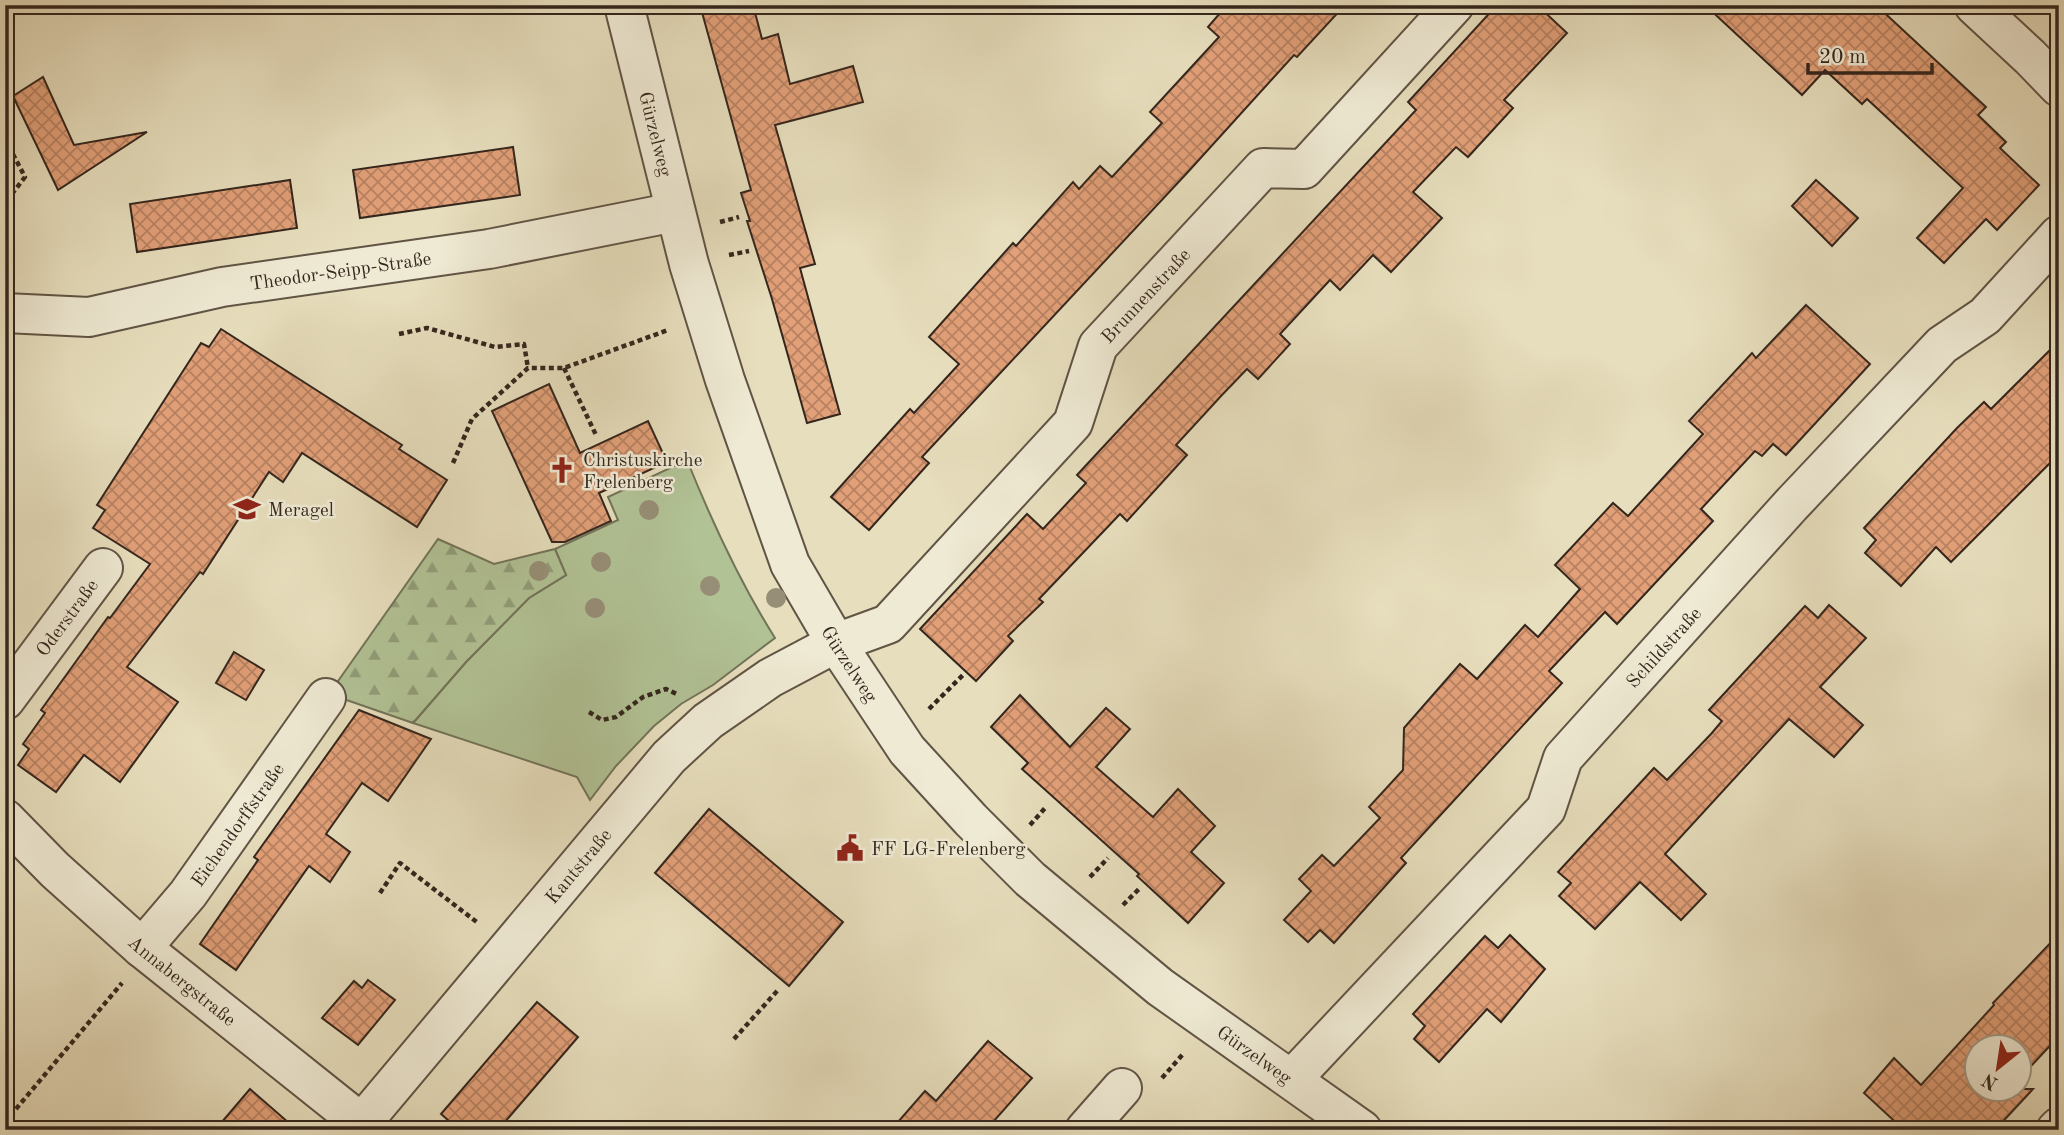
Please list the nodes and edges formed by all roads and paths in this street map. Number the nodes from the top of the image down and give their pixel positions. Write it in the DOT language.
graph roads {
  1 [pos="625,5"];
  2 [pos="1454,5"];
  3 [pos="1973,5"];
  4 [pos="2059,87"];
  5 [pos="5,139"];
  6 [pos="5,203"];
  7 [pos="675,212"];
  8 [pos="2059,235"];
  9 [pos="5,313"];
  10 [pos="706,317"];
  11 [pos="399,334"];
  12 [pos="528,368"];
  13 [pos="564,368"];
  14 [pos="596,435"];
  15 [pos="453,463"];
  16 [pos="103,568"];
  17 [pos="836,643"];
  18 [pos="326,698"];
  19 [pos="5,700"];
  20 [pos="590,712"];
  21 [pos="708,721"];
  22 [pos="5,819"];
  23 [pos="380,893"];
  24 [pos="509,947"];
  25 [pos="146,950"];
  26 [pos="778,990"];
  27 [pos="1210,1024"];
  28 [pos="734,1040"];
  29 [pos="1292,1079"];
  30 [pos="1122,1088"];
  31 [pos="5,1122"];
  32 [pos="362,1128"];
  33 [pos="1085,1130"];
  34 [pos="1362,1130"];
  1 -- 7 [label="street, Gürzelweg"];
  2 -- 17 [label="street, Brunnenstraße"];
  3 -- 4 [label="street"];
  5 -- 6 [label="path"];
  7 -- 9 [label="street, Theodor-Seipp-Straße"];
  7 -- 10 [label="street, Gürzelweg"];
  8 -- 29 [label="street, Schildstraße"];
  10 -- 13 [label="path"];
  10 -- 17 [label="street, Gürzelweg"];
  11 -- 12 [label="path"];
  12 -- 13 [label="path"];
  12 -- 15 [label="path"];
  13 -- 14 [label="path"];
  16 -- 19 [label="street, Oderstraße"];
  17 -- 21 [label="street, Kantstraße"];
  17 -- 27 [label="street, Gürzelweg"];
  18 -- 25 [label="street, Eichendorffstraße"];
  20 -- 21 [label="path"];
  21 -- 24 [label="street, Kantstraße"];
  22 -- 25 [label="street, Annabergstraße"];
  23 -- 24 [label="path"];
  24 -- 32 [label="street, Kantstraße"];
  25 -- 31 [label="path"];
  25 -- 32 [label="street, Annabergstraße"];
  26 -- 28 [label="path"];
  27 -- 29 [label="street, Gürzelweg"];
  27 -- 30 [label="path"];
  29 -- 34 [label="street, Gürzelweg"];
  30 -- 33 [label="street"];
}
